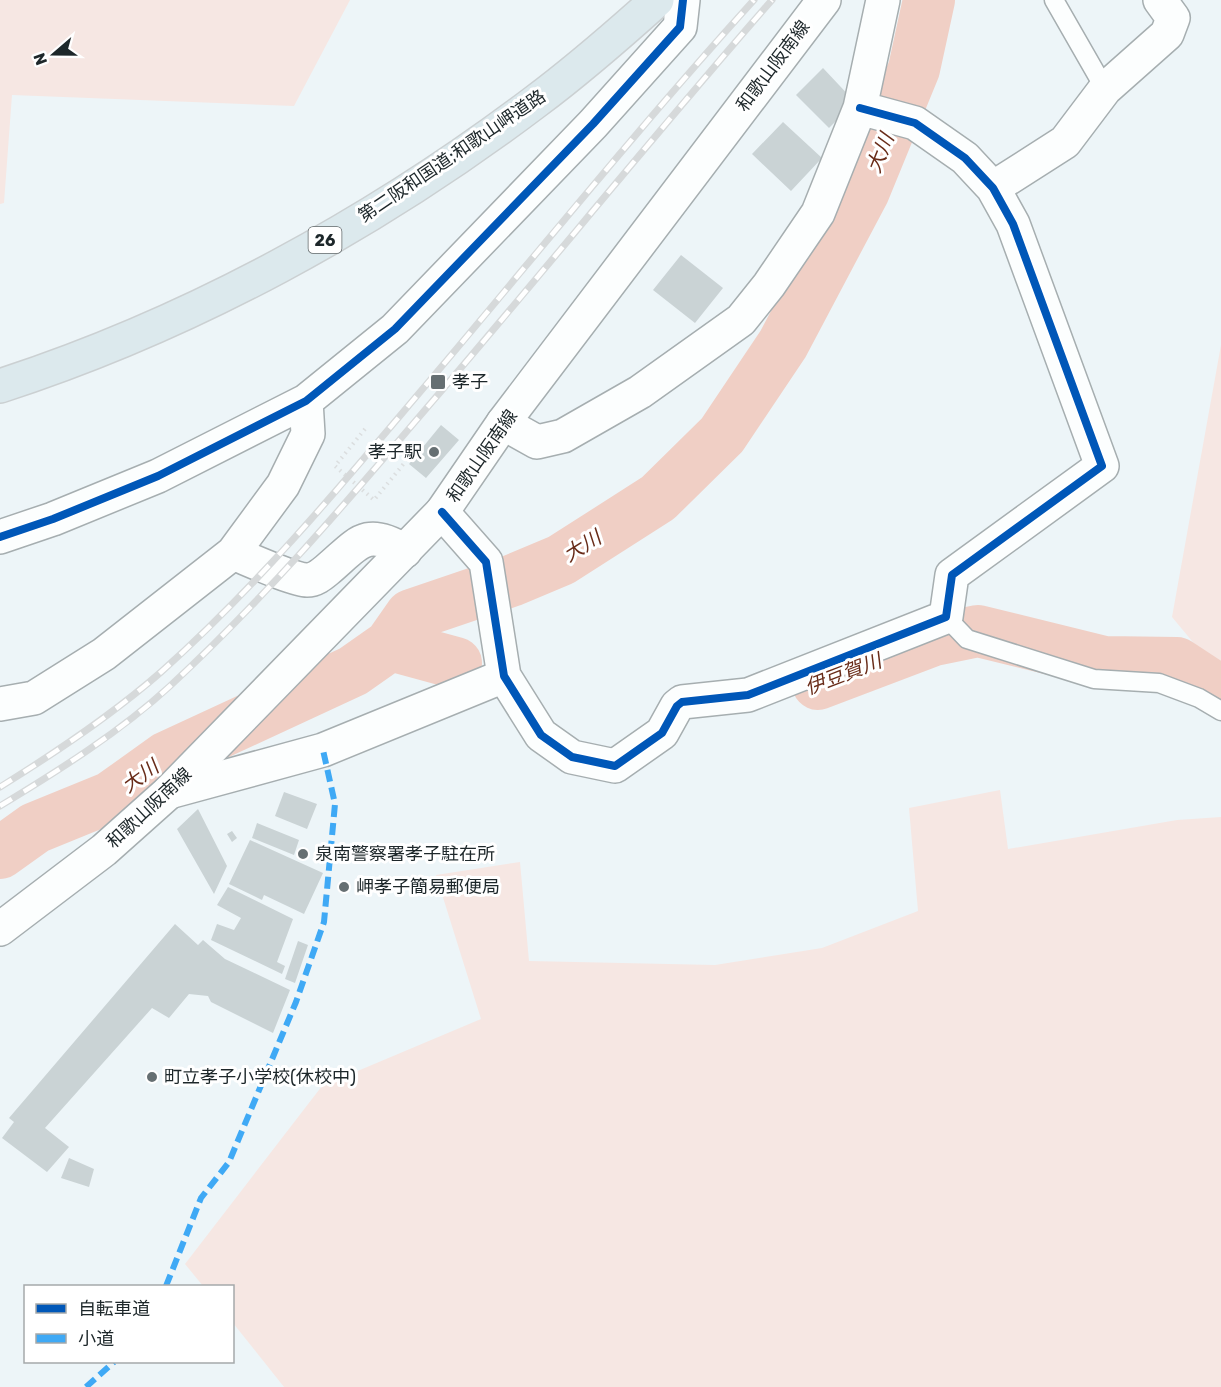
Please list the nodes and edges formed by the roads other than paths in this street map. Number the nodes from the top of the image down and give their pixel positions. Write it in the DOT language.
graph roads {
  1 [pos="657,0"];
  2 [pos="683,0"];
  3 [pos="824,0"];
  4 [pos="883,0"];
  5 [pos="1054,0"];
  6 [pos="1160,0"];
  7 [pos="1105,89"];
  8 [pos="868,110"];
  9 [pos="993,188"];
  10 [pos="0,386"];
  11 [pos="306,401"];
  12 [pos="503,423"];
  13 [pos="442,512"];
  14 [pos="0,537"];
  15 [pos="405,551"];
  16 [pos="233,553"];
  17 [pos="955,627"];
  18 [pos="504,676"];
  19 [pos="0,704"];
  20 [pos="1221,711"];
  21 [pos="176,785"];
  22 [pos="0,929"];
  1 -- 10 [label="highway, 第二阪和国道;和歌山岬道路 / 26"];
  2 -- 11 [label="street"];
  3 -- 12 [label="street, 和歌山阪南線"];
  4 -- 8 [label="street"];
  5 -- 7 [label="lane"];
  6 -- 7 [label="street"];
  7 -- 9 [label="street"];
  8 -- 9 [label="street"];
  8 -- 12 [label="street"];
  9 -- 17 [label="street"];
  11 -- 14 [label="street"];
  11 -- 16 [label="street"];
  12 -- 13 [label="street, 和歌山阪南線"];
  13 -- 15 [label="street, 和歌山阪南線"];
  13 -- 18 [label="street"];
  15 -- 16 [label="street"];
  15 -- 21 [label="street, 和歌山阪南線"];
  16 -- 19 [label="street"];
  17 -- 18 [label="street"];
  17 -- 20 [label="lane"];
  18 -- 21 [label="street"];
  21 -- 22 [label="street, 和歌山阪南線"];
}
